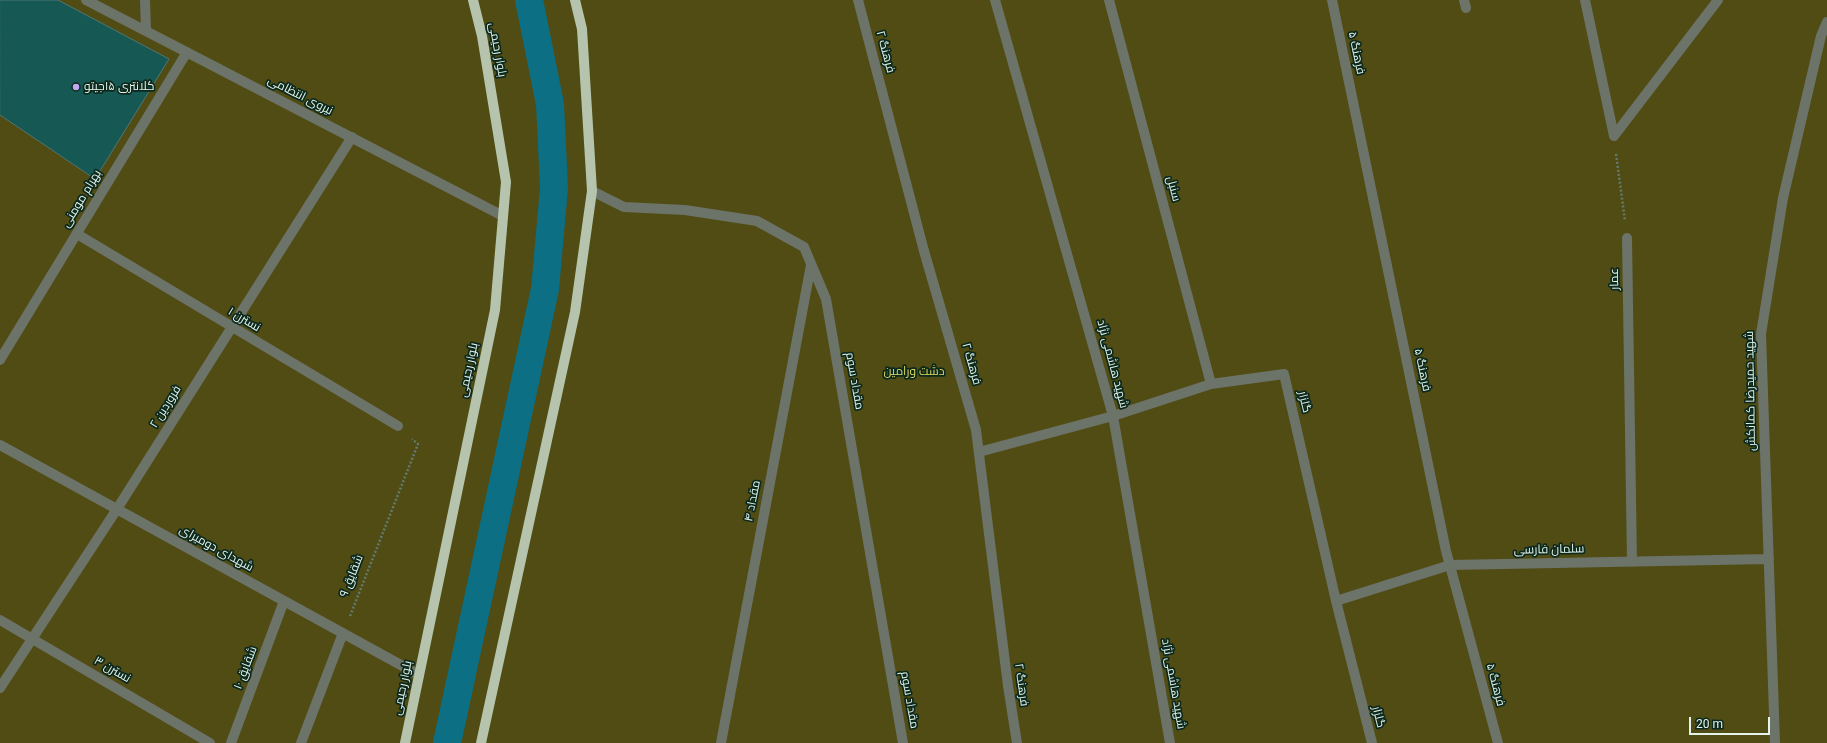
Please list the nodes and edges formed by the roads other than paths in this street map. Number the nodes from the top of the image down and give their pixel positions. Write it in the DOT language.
graph roads {
  1 [pos="86,0"];
  2 [pos="145,0"];
  3 [pos="473,0"];
  4 [pos="574,0"];
  5 [pos="858,0"];
  6 [pos="995,0"];
  7 [pos="1110,0"];
  8 [pos="1332,0"];
  9 [pos="1585,0"];
  10 [pos="1718,0"];
  11 [pos="1827,22"];
  12 [pos="146,31"];
  13 [pos="187,52"];
  14 [pos="352,137"];
  15 [pos="592,191"];
  16 [pos="503,216"];
  17 [pos="77,234"];
  18 [pos="1627,238"];
  19 [pos="811,265"];
  20 [pos="231,328"];
  21 [pos="0,360"];
  22 [pos="1211,384"];
  23 [pos="1113,416"];
  24 [pos="398,426"];
  25 [pos="0,445"];
  26 [pos="979,452"];
  27 [pos="117,509"];
  28 [pos="1769,559"];
  29 [pos="1632,562"];
  30 [pos="1450,565"];
  31 [pos="284,601"];
  32 [pos="1336,601"];
  33 [pos="0,620"];
  34 [pos="343,633"];
  35 [pos="32,639"];
  36 [pos="419,675"];
  37 [pos="0,688"];
  38 [pos="210,743"];
  39 [pos="231,743"];
  40 [pos="301,743"];
  41 [pos="405,743"];
  42 [pos="481,743"];
  43 [pos="721,743"];
  44 [pos="903,743"];
  45 [pos="1018,743"];
  46 [pos="1170,743"];
  47 [pos="1372,743"];
  48 [pos="1498,743"];
  49 [pos="1775,743"];
  1 -- 12 [label="street, نیروی انتظامی"];
  2 -- 12 [label="street"];
  3 -- 16 [label="main road, بلوار رحیمی"];
  4 -- 15 [label="main road"];
  5 -- 26 [label="street, فرهنگ ۲"];
  6 -- 23 [label="street, شهید هاشمی نژاد"];
  7 -- 22 [label="street, سنبل"];
  8 -- 30 [label="street, فرهنگ ۵"];
  9 -- 10 [label="street"];
  11 -- 28 [label="street, شهید حمیدرضا کمانکش"];
  12 -- 13 [label="street, نیروی انتظامی"];
  13 -- 14 [label="street, نیروی انتظامی"];
  13 -- 17 [label="street, بهرام مومنی"];
  14 -- 16 [label="street, نیروی انتظامی"];
  14 -- 20 [label="street, فروردین ۲"];
  15 -- 19 [label="street, مقداد سوم"];
  15 -- 42 [label="main road"];
  16 -- 36 [label="main road, بلوار رحیمی"];
  17 -- 20 [label="street, نسترن ۱"];
  17 -- 21 [label="street, بهرام مومنی"];
  18 -- 29 [label="street, عمار"];
  19 -- 43 [label="street, مقداد ۴"];
  19 -- 44 [label="street, مقداد سوم"];
  20 -- 24 [label="street, نسترن ۱"];
  20 -- 27 [label="street, فروردین ۲"];
  22 -- 23 [label="street, گلزار"];
  22 -- 32 [label="street, گلزار"];
  23 -- 26 [label="street, گلزار"];
  23 -- 46 [label="street, شهید هاشمی نژاد"];
  25 -- 27 [label="street, شهدای دومیرای"];
  26 -- 45 [label="street, فرهنگ ۲"];
  27 -- 31 [label="street, شهدای دومیرای"];
  27 -- 35 [label="street, فروردین ۲"];
  28 -- 29 [label="street, سلمان فارسی"];
  28 -- 49 [label="street, شهید حمیدرضا کمانکش"];
  29 -- 30 [label="street, سلمان فارسی"];
  30 -- 32 [label="street, سلمان فارسی"];
  30 -- 48 [label="street, فرهنگ ۵"];
  31 -- 34 [label="street, شهدای دومیرای"];
  31 -- 39 [label="street, شقایق ۱۰"];
  32 -- 47 [label="street, گلزار"];
  33 -- 35 [label="street, نسترن ۳"];
  34 -- 36 [label="street, شهدای دومیرای"];
  34 -- 40 [label="street"];
  35 -- 37 [label="street, فروردین ۲"];
  35 -- 38 [label="street, نسترن ۳"];
  36 -- 41 [label="main road, بلوار رحیمی"];
}
